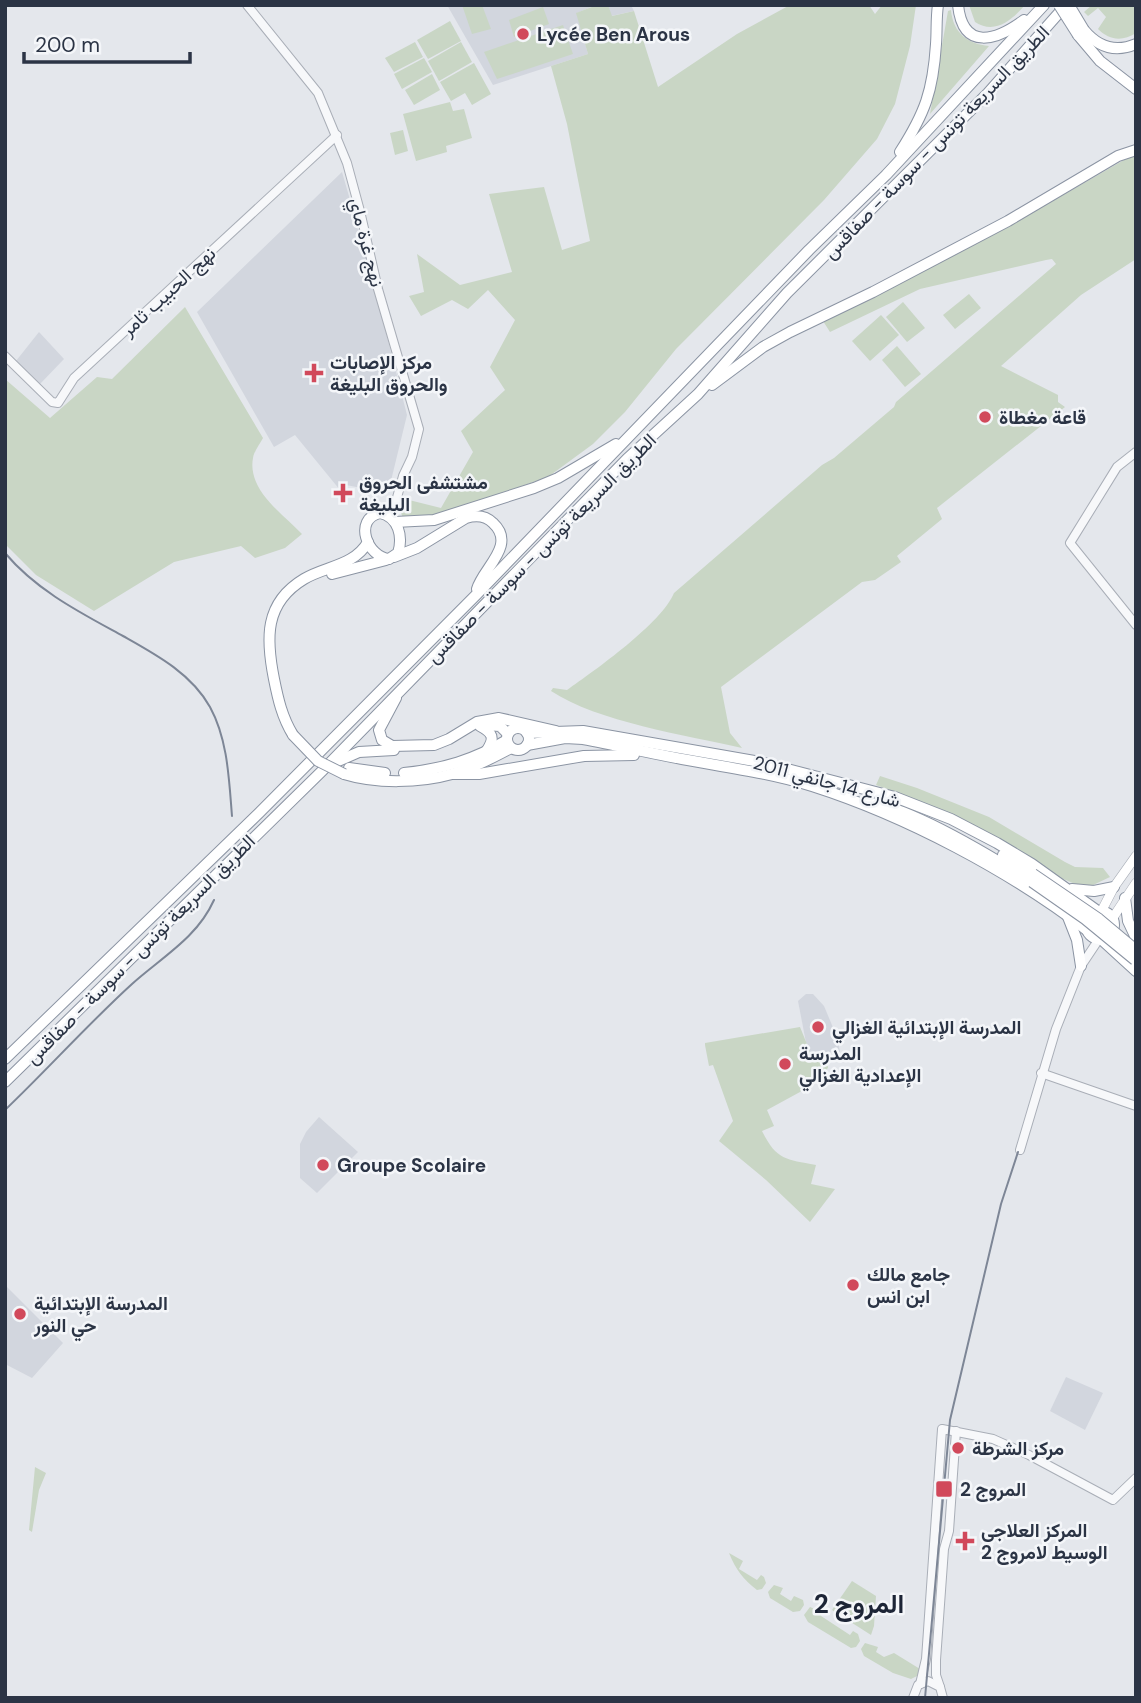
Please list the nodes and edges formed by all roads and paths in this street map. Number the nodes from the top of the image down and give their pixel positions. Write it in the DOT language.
graph roads {
  1 [pos="247,5"];
  2 [pos="938,5"];
  3 [pos="945,5"];
  4 [pos="958,5"];
  5 [pos="1044,5"];
  6 [pos="1059,5"];
  7 [pos="1067,5"];
  8 [pos="1078,5"];
  9 [pos="1081,32"];
  10 [pos="1136,44"];
  11 [pos="1031,47"];
  12 [pos="935,60"];
  13 [pos="1136,89"];
  14 [pos="337,135"];
  15 [pos="1136,150"];
  16 [pos="886,175"];
  17 [pos="5,356"];
  18 [pos="698,394"];
  19 [pos="621,442"];
  20 [pos="1136,452"];
  21 [pos="392,519"];
  22 [pos="368,542"];
  23 [pos="390,558"];
  24 [pos="477,594"];
  25 [pos="1136,625"];
  26 [pos="398,692"];
  27 [pos="480,726"];
  28 [pos="556,731"];
  29 [pos="295,732"];
  30 [pos="527,733"];
  31 [pos="509,740"];
  32 [pos="527,745"];
  33 [pos="484,754"];
  34 [pos="668,757"];
  35 [pos="321,771"];
  36 [pos="347,771"];
  37 [pos="453,774"];
  38 [pos="865,788"];
  39 [pos="859,803"];
  40 [pos="1136,856"];
  41 [pos="1033,878"];
  42 [pos="1136,883"];
  43 [pos="1114,887"];
  44 [pos="1067,888"];
  45 [pos="1125,898"];
  46 [pos="1100,912"];
  47 [pos="1067,914"];
  48 [pos="1113,919"];
  49 [pos="1094,936"];
  50 [pos="1136,938"];
  51 [pos="1136,950"];
  52 [pos="1136,960"];
  53 [pos="1083,963"];
  54 [pos="1136,971"];
  55 [pos="5,1059"];
  56 [pos="1041,1073"];
  57 [pos="5,1082"];
  58 [pos="1136,1106"];
  59 [pos="1020,1150"];
  60 [pos="956,1431"];
  61 [pos="1136,1478"];
  62 [pos="920,1684"];
  63 [pos="942,1692"];
  64 [pos="913,1698"];
  65 [pos="951,1698"];
  1 -- 14 [label="street, نهج غرة ماي"];
  2 -- 12 [label="highway"];
  3 -- 12 [label="highway"];
  4 -- 5 [label="highway"];
  5 -- 16 [label="highway, الطريق السريعة تونس - سوسة - صفاقس"];
  6 -- 9 [label="highway, bridge"];
  7 -- 9 [label="highway, bridge"];
  7 -- 11 [label="highway, الطريق السريعة تونس - سوسة - صفاقس"];
  8 -- 11 [label="highway"];
  9 -- 10 [label="highway"];
  9 -- 13 [label="highway"];
  11 -- 18 [label="highway, الطريق السريعة تونس - سوسة - صفاقس"];
  12 -- 16 [label="highway"];
  14 -- 17 [label="street, نهج الحبيب ثامر"];
  14 -- 21 [label="street, نهج غرة ماي"];
  15 -- 18 [label="highway"];
  16 -- 19 [label="highway, الطريق السريعة تونس - سوسة - صفاقس"];
  18 -- 26 [label="highway, الطريق السريعة تونس - سوسة - صفاقس"];
  19 -- 21 [label="highway"];
  19 -- 24 [label="highway, الطريق السريعة تونس - سوسة - صفاقس"];
  20 -- 25 [label="street"];
  21 -- 22 [label="highway"];
  21 -- 23 [label="highway"];
  22 -- 23 [label="highway"];
  22 -- 29 [label="highway"];
  23 -- 24 [label="highway"];
  23 -- 29 [label="highway"];
  24 -- 55 [label="highway, الطريق السريعة تونس - سوسة - صفاقس"];
  26 -- 28 [label="highway"];
  26 -- 35 [label="highway, الطريق السريعة تونس - سوسة - صفاقس"];
  27 -- 31 [label="highway"];
  27 -- 33 [label="highway"];
  27 -- 35 [label="highway"];
  28 -- 30 [label="highway, شارع 14 جانفي 2011"];
  28 -- 38 [label="highway, شارع 14 جانفي 2011"];
  29 -- 36 [label="highway, bridge"];
  30 -- 31 [label="highway, شارع 14 جانفي 2011"];
  30 -- 32 [label="highway"];
  31 -- 32 [label="highway, شارع 14 جانفي 2011"];
  31 -- 33 [label="highway"];
  31 -- 37 [label="highway"];
  32 -- 34 [label="highway, شارع 14 جانفي 2011"];
  33 -- 36 [label="highway"];
  34 -- 37 [label="highway"];
  34 -- 39 [label="highway, شارع 14 جانفي 2011"];
  35 -- 57 [label="highway, الطريق السريعة تونس - سوسة - صفاقس"];
  36 -- 37 [label="highway"];
  38 -- 41 [label="highway"];
  38 -- 44 [label="highway, شارع 14 جانفي 2011"];
  39 -- 41 [label="highway"];
  39 -- 47 [label="highway, شارع 14 جانفي 2011"];
  40 -- 43 [label="main road"];
  41 -- 51 [label="highway, bridge"];
  41 -- 52 [label="highway, bridge"];
  42 -- 45 [label="main road"];
  43 -- 44 [label="highway"];
  43 -- 46 [label="main road"];
  44 -- 46 [label="highway, شارع 14 جانفي 2011"];
  45 -- 48 [label="main road"];
  45 -- 50 [label="highway"];
  46 -- 48 [label="highway"];
  46 -- 49 [label="highway"];
  47 -- 49 [label="highway, شارع 14 جانفي 2011"];
  47 -- 53 [label="highway"];
  48 -- 49 [label="highway"];
  48 -- 50 [label="highway"];
  49 -- 53 [label="street"];
  49 -- 54 [label="highway, شارع 14 جانفي 2011"];
  53 -- 56 [label="street"];
  56 -- 58 [label="street"];
  56 -- 59 [label="street"];
  60 -- 61 [label="street"];
  60 -- 62 [label="street"];
  60 -- 63 [label="street"];
  62 -- 63 [label="street"];
  62 -- 64 [label="street"];
  63 -- 65 [label="street"];
}
